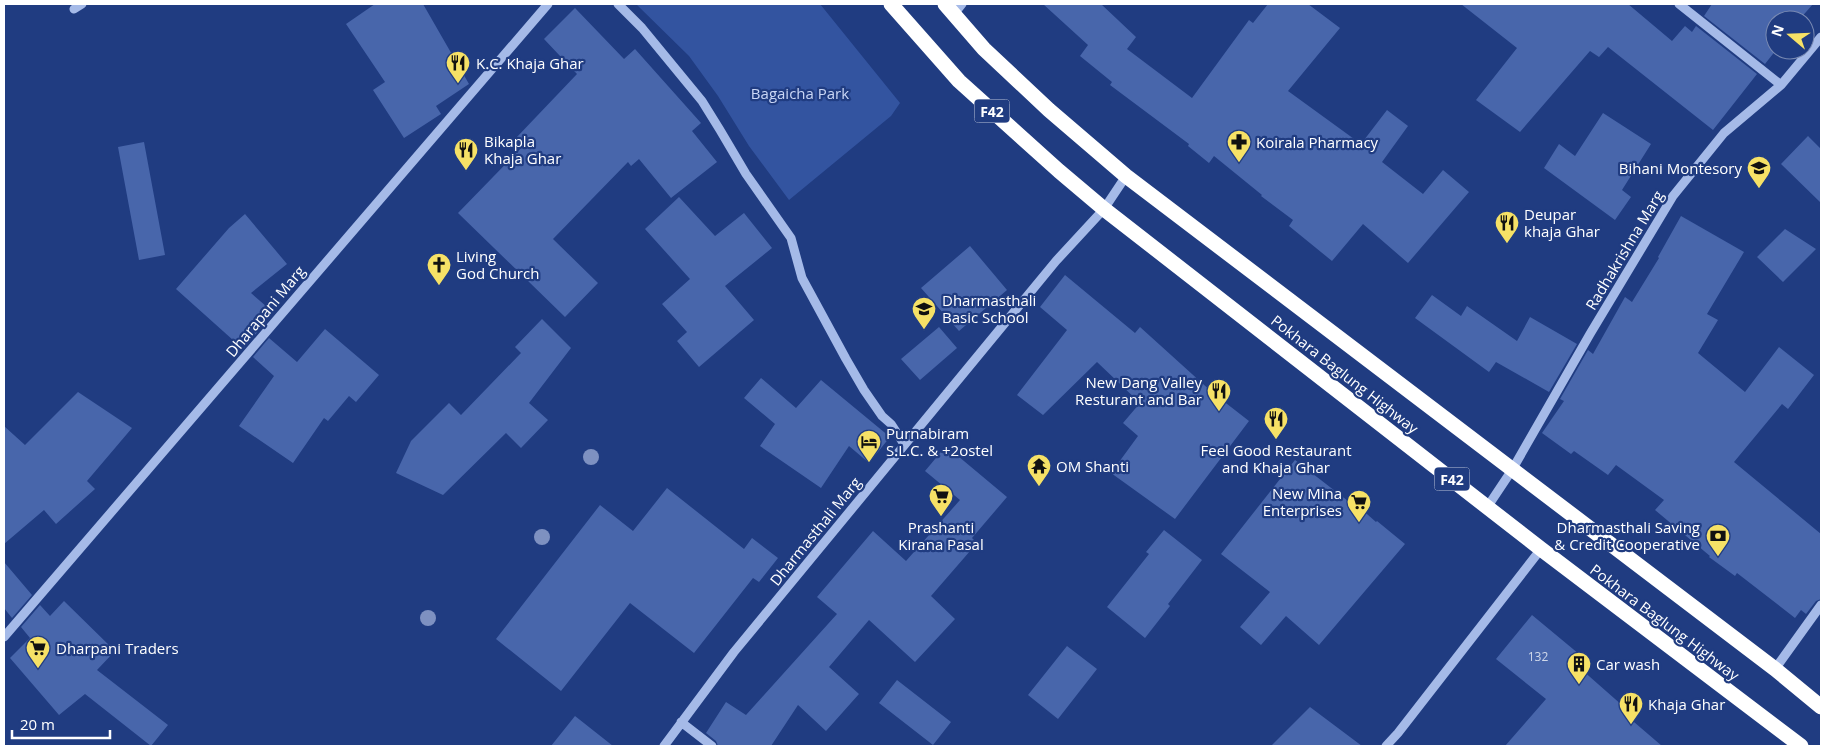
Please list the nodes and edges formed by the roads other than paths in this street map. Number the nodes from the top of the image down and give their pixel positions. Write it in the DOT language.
graph roads {
  1 [pos="82,4"];
  2 [pos="548,4"];
  3 [pos="618,4"];
  4 [pos="891,4"];
  5 [pos="1679,4"];
  6 [pos="954,7"];
  7 [pos="74,10"];
  8 [pos="1821,37"];
  9 [pos="1781,85"];
  10 [pos="1126,176"];
  11 [pos="1104,209"];
  12 [pos="904,444"];
  13 [pos="1512,470"];
  14 [pos="1488,506"];
  15 [pos="1541,549"];
  16 [pos="1821,605"];
  17 [pos="4,637"];
  18 [pos="1775,669"];
  19 [pos="1821,707"];
  20 [pos="681,722"];
  21 [pos="664,746"];
  22 [pos="712,746"];
  23 [pos="1386,746"];
  24 [pos="1801,746"];
  1 -- 7 [label="street"];
  2 -- 17 [label="street, Dharapani Marg"];
  3 -- 12 [label="street"];
  4 -- 11 [label="highway, Pokhara Baglung Highway / F42"];
  5 -- 9 [label="street"];
  6 -- 10 [label="highway, Pokhara Baglung Highway / F42"];
  8 -- 9 [label="street, Radhakrishna Marg"];
  9 -- 13 [label="street, Radhakrishna Marg"];
  10 -- 11 [label="street, Dharmasthali Marg"];
  10 -- 13 [label="highway, Pokhara Baglung Highway / F42"];
  11 -- 12 [label="street, Dharmasthali Marg"];
  11 -- 14 [label="highway, Pokhara Baglung Highway / F42"];
  12 -- 20 [label="street, Dharmasthali Marg"];
  13 -- 14 [label="street, Radhakrishna Marg"];
  13 -- 18 [label="highway, Pokhara Baglung Highway / F42"];
  14 -- 15 [label="highway, Pokhara Baglung Highway / F42"];
  15 -- 23 [label="street"];
  15 -- 24 [label="highway, Pokhara Baglung Highway / F42"];
  16 -- 18 [label="street"];
  18 -- 19 [label="highway, Pokhara Baglung Highway / F42"];
  20 -- 21 [label="street, Dharmasthali Marg"];
  20 -- 22 [label="street"];
}
